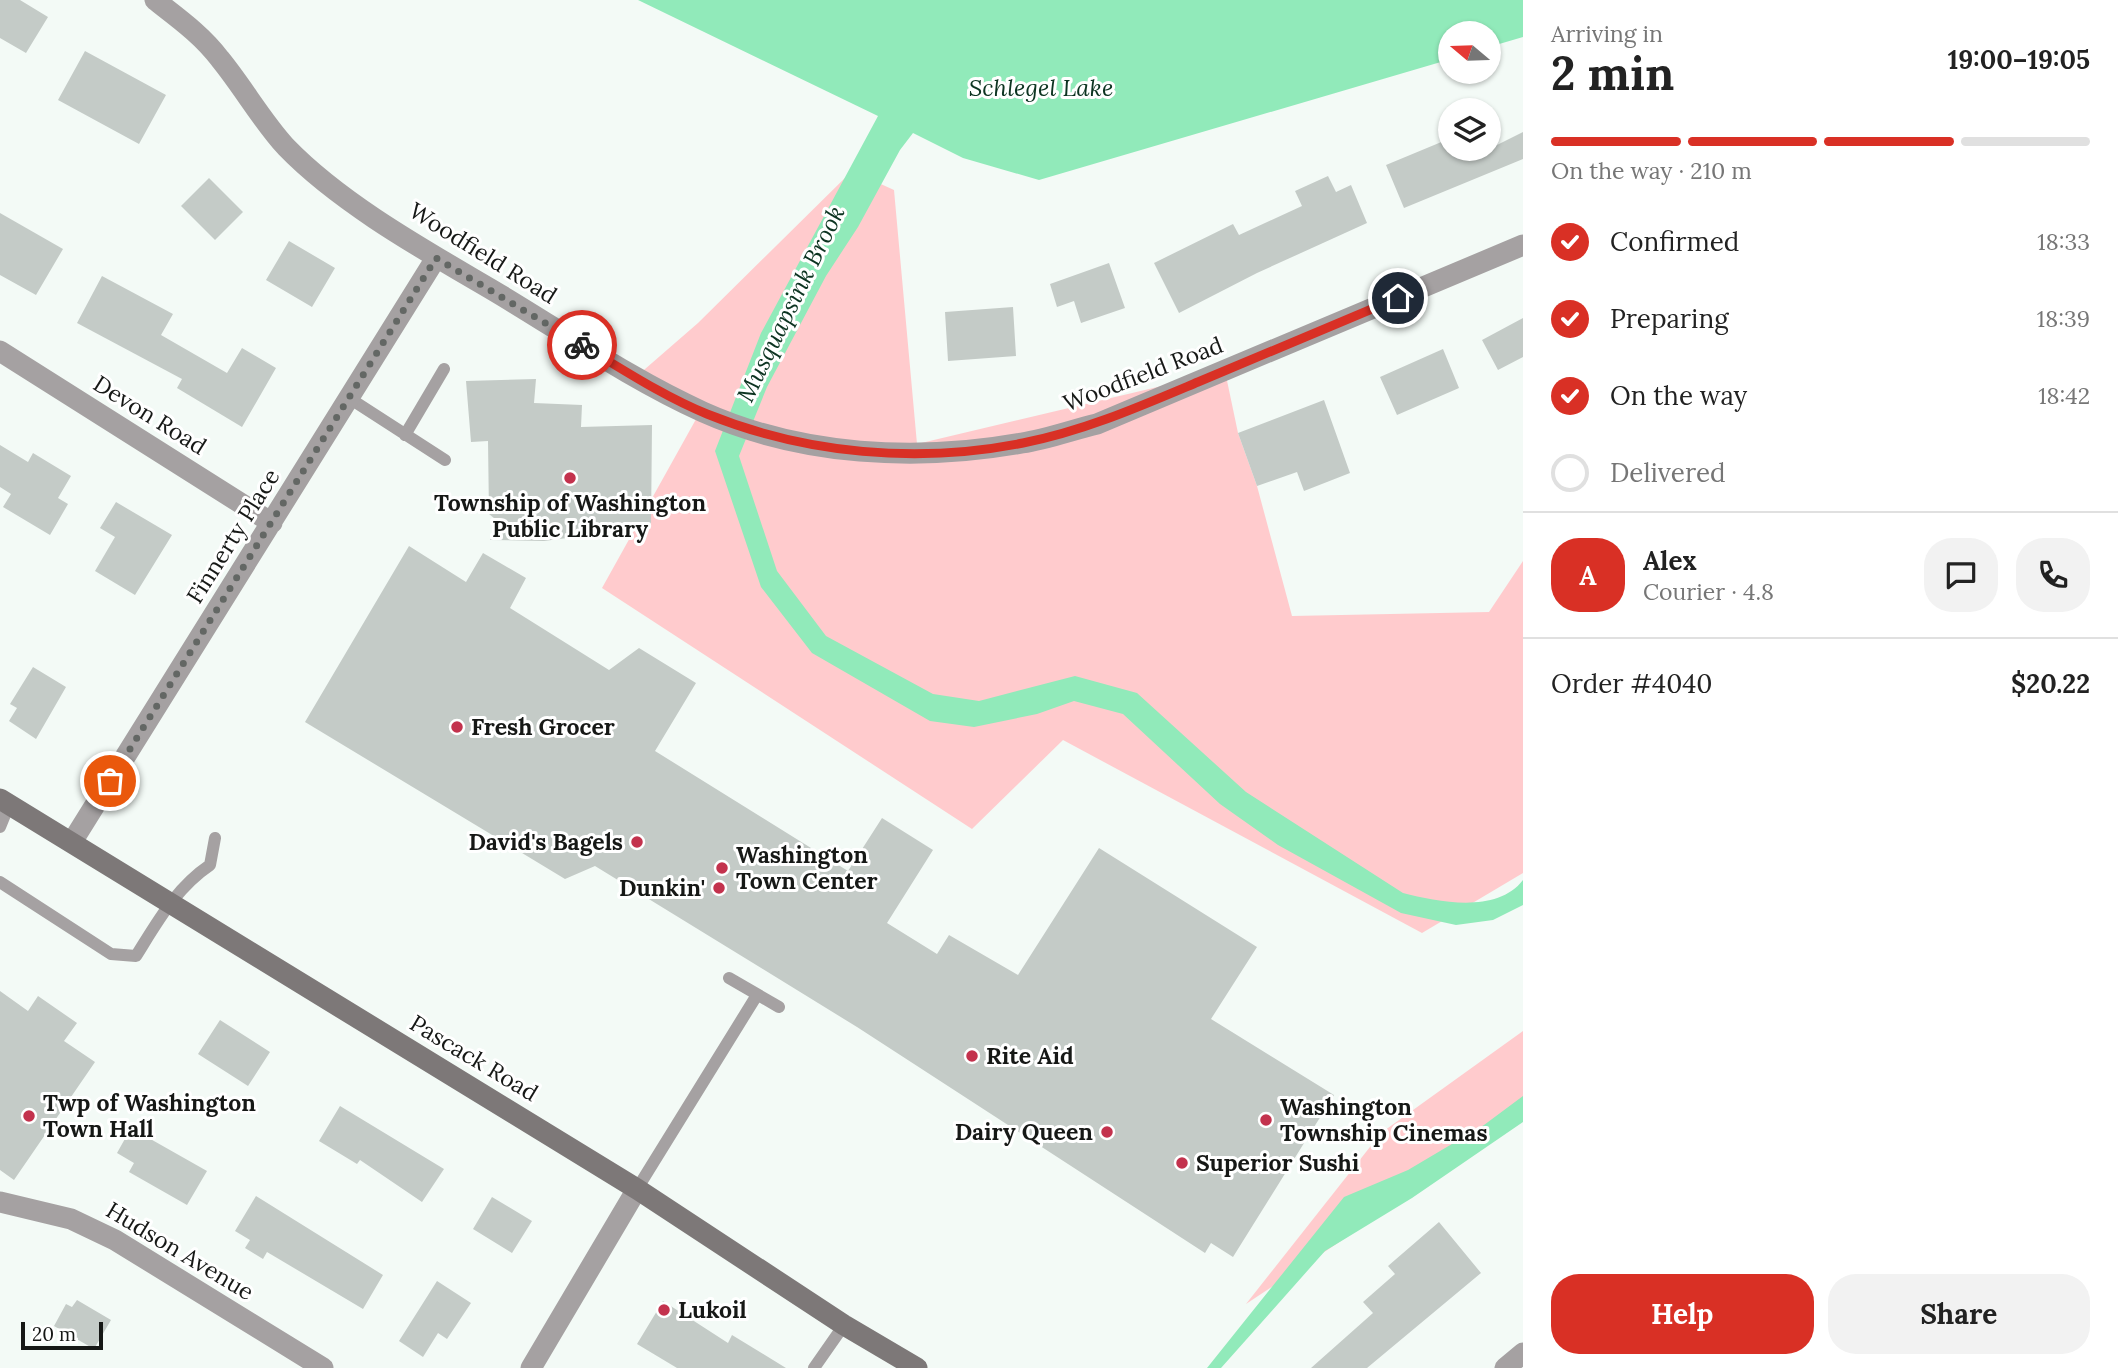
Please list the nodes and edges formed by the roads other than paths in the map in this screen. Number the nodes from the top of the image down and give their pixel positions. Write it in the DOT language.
graph roads {
  1 [pos="155,0"];
  2 [pos="1523,245"];
  3 [pos="436,258"];
  4 [pos="0,351"];
  5 [pos="444,369"];
  6 [pos="349,398"];
  7 [pos="405,435"];
  8 [pos="445,460"];
  9 [pos="272,523"];
  10 [pos="5,802"];
  11 [pos="0,827"];
  12 [pos="215,838"];
  13 [pos="72,842"];
  14 [pos="0,882"];
  15 [pos="169,903"];
  16 [pos="729,978"];
  17 [pos="757,995"];
  18 [pos="779,1007"];
  19 [pos="637,1188"];
  20 [pos="0,1202"];
  21 [pos="844,1325"];
  22 [pos="1523,1353"];
  23 [pos="323,1368"];
  24 [pos="531,1368"];
  25 [pos="814,1368"];
  26 [pos="917,1368"];
  27 [pos="1505,1368"];
  1 -- 3 [label="street, Woodfield Road"];
  2 -- 3 [label="street, Woodfield Road"];
  3 -- 6 [label="street, Finnerty Place"];
  4 -- 9 [label="street, Devon Road"];
  5 -- 7 [label="lane"];
  6 -- 7 [label="lane"];
  6 -- 9 [label="street, Finnerty Place"];
  7 -- 8 [label="lane"];
  9 -- 13 [label="street, Finnerty Place"];
  10 -- 11 [label="lane"];
  10 -- 13 [label="street, Pascack Road"];
  12 -- 15 [label="lane"];
  13 -- 15 [label="street, Pascack Road"];
  14 -- 15 [label="lane"];
  15 -- 19 [label="street, Pascack Road"];
  16 -- 17 [label="lane"];
  17 -- 18 [label="lane"];
  17 -- 19 [label="lane"];
  19 -- 21 [label="street, Pascack Road"];
  19 -- 24 [label="street"];
  20 -- 23 [label="street, Hudson Avenue"];
  21 -- 25 [label="lane"];
  21 -- 26 [label="street, Pascack Road"];
  22 -- 27 [label="street"];
}
